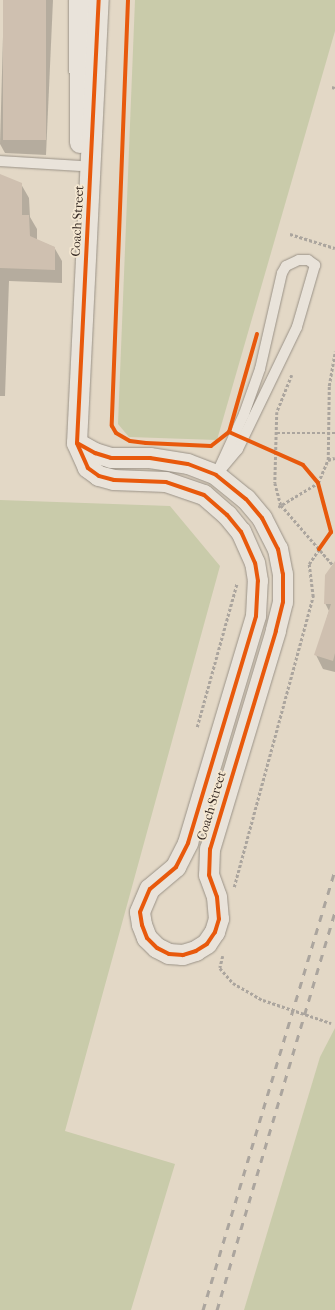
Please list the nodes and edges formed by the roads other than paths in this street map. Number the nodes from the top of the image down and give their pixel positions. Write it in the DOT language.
graph roads {
  1 [pos="78,0"];
  2 [pos="99,0"];
  3 [pos="0,161"];
  4 [pos="85,166"];
  5 [pos="77,443"];
  6 [pos="216,475"];
  7 [pos="204,495"];
  1 -- 4 [label="street, Coach Street"];
  2 -- 4 [label="street, Coach Street"];
  3 -- 4 [label="lane"];
  4 -- 5 [label="street, Coach Street"];
  5 -- 6 [label="street, Coach Street"];
  5 -- 7 [label="street, Coach Street"];
  6 -- 6 [label="lane"];
  6 -- 7 [label="street"];
  6 -- 7 [label="street, Coach Street"];
}
